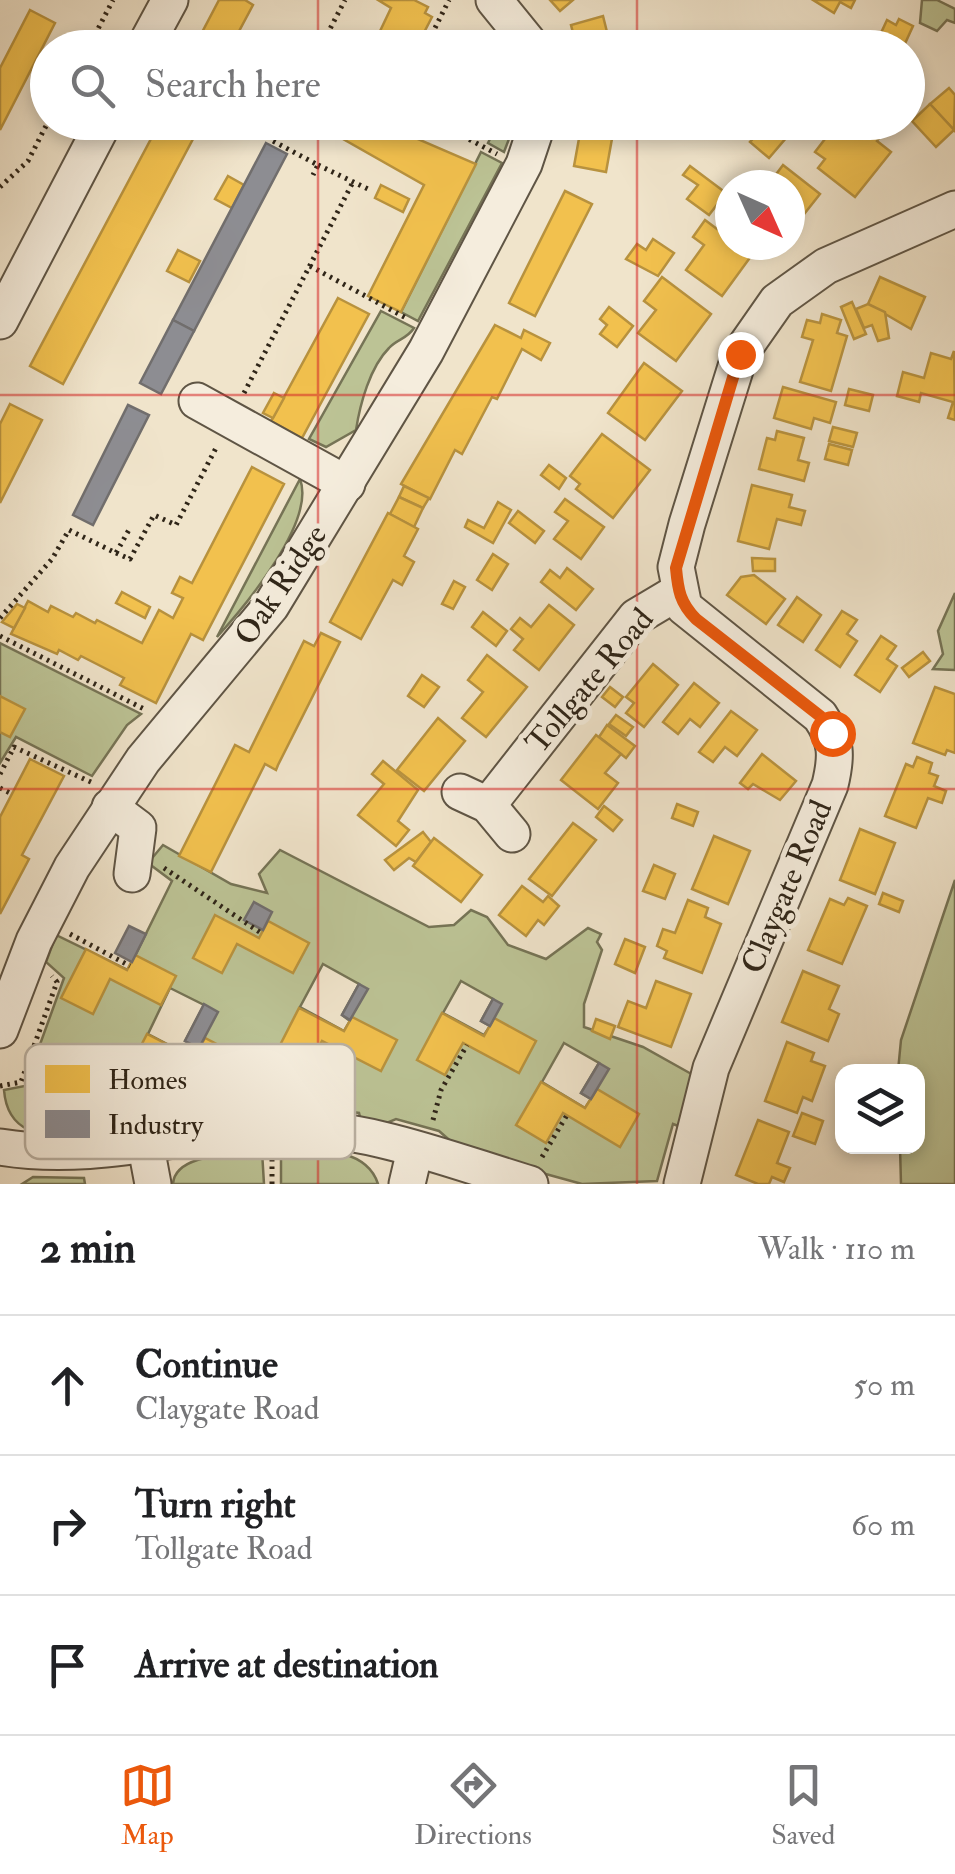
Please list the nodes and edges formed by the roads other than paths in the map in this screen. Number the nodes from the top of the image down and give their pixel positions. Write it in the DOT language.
graph roads {
  1 [pos="170,0"];
  2 [pos="494,0"];
  3 [pos="154,30"];
  4 [pos="518,30"];
  5 [pos="95,140"];
  6 [pos="532,140"];
  7 [pos="952,219"];
  8 [pos="0,321"];
  9 [pos="197,401"];
  10 [pos="347,484"];
  11 [pos="678,592"];
  12 [pos="114,801"];
  13 [pos="512,834"];
  14 [pos="135,861"];
  15 [pos="0,1030"];
  16 [pos="355,1137"];
  17 [pos="0,1147"];
  18 [pos="418,1151"];
  19 [pos="25,1152"];
  20 [pos="153,1159"];
  21 [pos="534,1178"];
  22 [pos="153,1184"];
  23 [pos="682,1184"];
  1 -- 3 [label="street"];
  2 -- 4 [label="street"];
  5 -- 8 [label="street"];
  6 -- 10 [label="street, Oak Ridge"];
  7 -- 11 [label="street, Tollgate Road"];
  9 -- 10 [label="street"];
  10 -- 12 [label="street, Oak Ridge"];
  11 -- 13 [label="street, Tollgate Road"];
  11 -- 23 [label="street, Claygate Road"];
  12 -- 14 [label="street"];
  12 -- 15 [label="street, Oak Ridge"];
  16 -- 18 [label="street"];
  17 -- 19 [label="street"];
  18 -- 21 [label="street"];
  20 -- 22 [label="street"];
}
